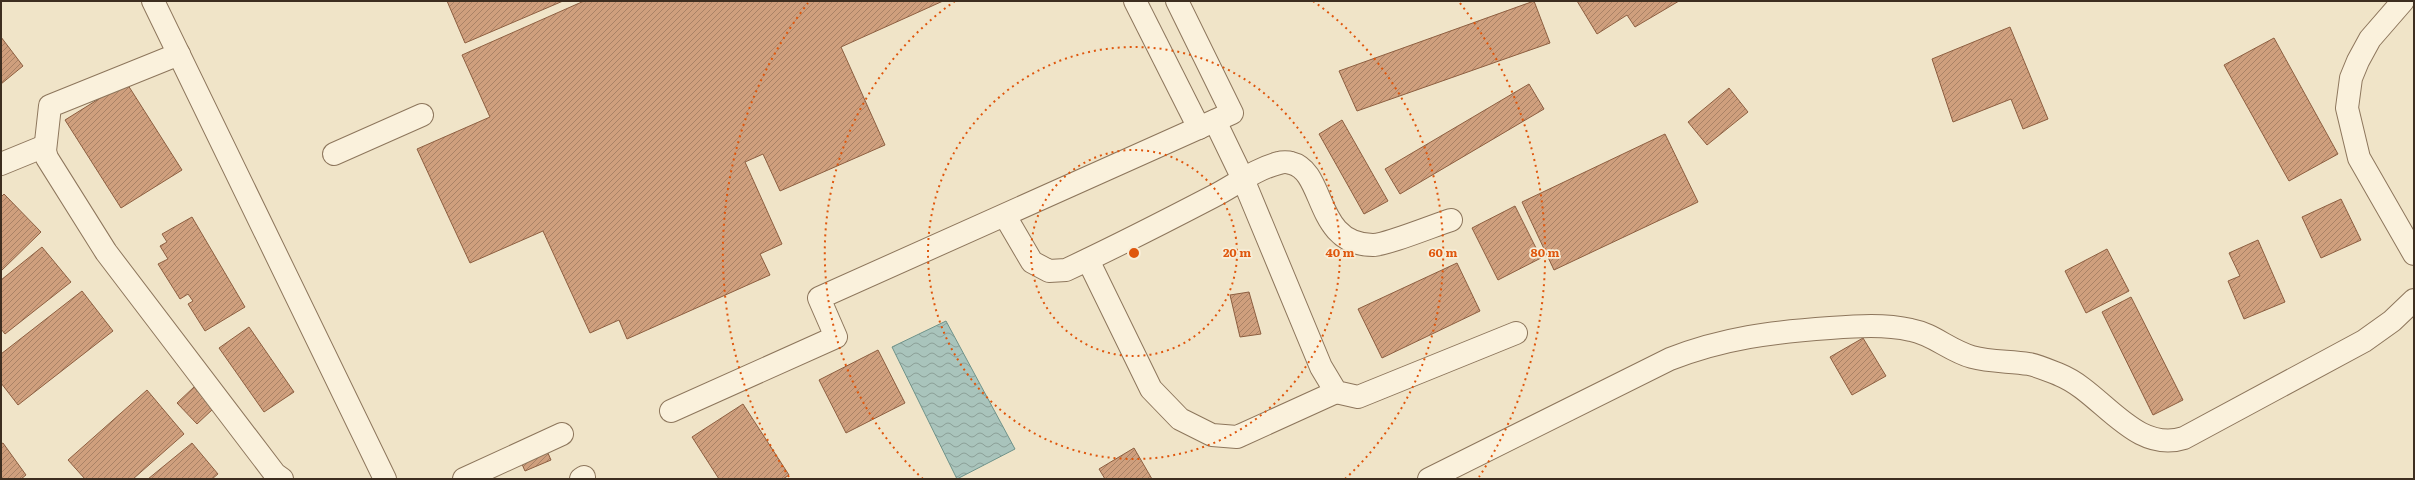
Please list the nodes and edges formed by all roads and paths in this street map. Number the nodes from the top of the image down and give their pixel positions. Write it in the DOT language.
graph roads {
  1 [pos="153,1"];
  2 [pos="1135,1"];
  3 [pos="1178,1"];
  4 [pos="2403,1"];
  5 [pos="179,54"];
  6 [pos="422,115"];
  7 [pos="1215,120"];
  8 [pos="45,146"];
  9 [pos="334,154"];
  10 [pos="1,164"];
  11 [pos="1243,179"];
  12 [pos="1005,216"];
  13 [pos="1451,220"];
  14 [pos="2414,254"];
  15 [pos="1088,260"];
  16 [pos="2414,300"];
  17 [pos="1516,333"];
  18 [pos="1336,392"];
  19 [pos="671,411"];
  20 [pos="562,434"];
  21 [pos="282,479"];
  22 [pos="385,479"];
  23 [pos="464,479"];
  24 [pos="1429,479"];
  1 -- 5 [label="street"];
  2 -- 7 [label="street"];
  3 -- 7 [label="street"];
  4 -- 14 [label="street"];
  5 -- 8 [label="street"];
  5 -- 22 [label="street"];
  6 -- 9 [label="street"];
  7 -- 11 [label="street"];
  7 -- 12 [label="street"];
  8 -- 10 [label="street"];
  8 -- 21 [label="street"];
  11 -- 13 [label="street"];
  11 -- 15 [label="street"];
  11 -- 18 [label="street"];
  12 -- 15 [label="street"];
  12 -- 19 [label="street"];
  15 -- 18 [label="street"];
  16 -- 24 [label="street"];
  17 -- 18 [label="street"];
  20 -- 23 [label="street"];
}
